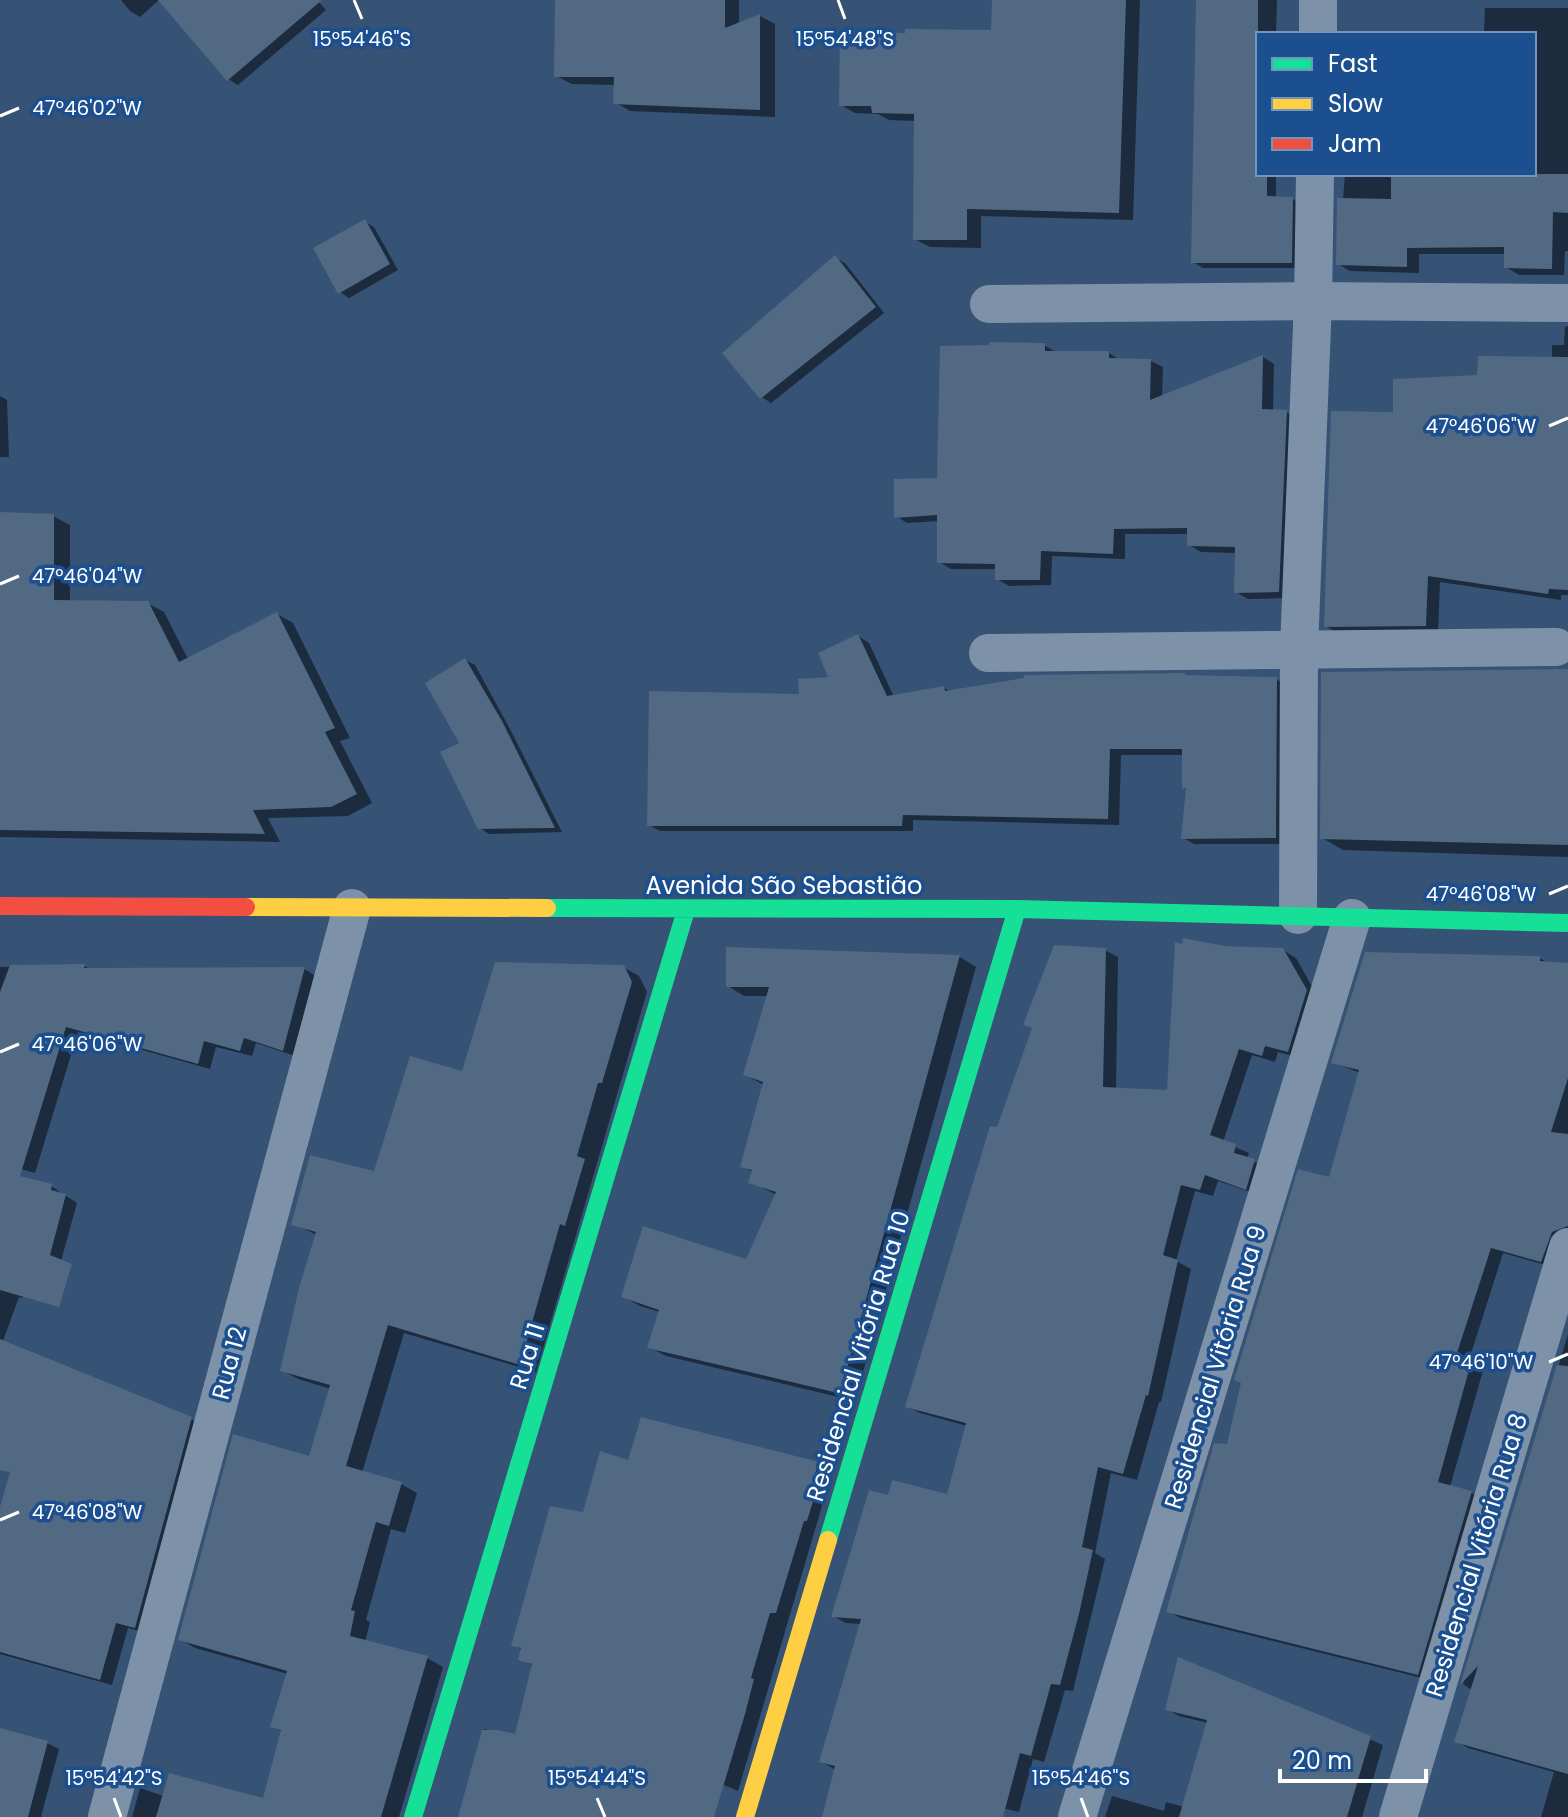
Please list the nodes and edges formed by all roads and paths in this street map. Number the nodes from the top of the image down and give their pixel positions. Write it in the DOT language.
graph roads {
  1 [pos="1318,0"];
  2 [pos="1318,32"];
  3 [pos="1315,176"];
  4 [pos="1313,301"];
  5 [pos="1568,303"];
  6 [pos="989,304"];
  7 [pos="1556,647"];
  8 [pos="1299,649"];
  9 [pos="988,653"];
  10 [pos="0,906"];
  11 [pos="352,908"];
  12 [pos="1017,909"];
  13 [pos="686,910"];
  14 [pos="1298,915"];
  15 [pos="1352,918"];
  16 [pos="1568,923"];
  17 [pos="1568,1247"];
  18 [pos="107,1817"];
  19 [pos="413,1817"];
  20 [pos="745,1817"];
  21 [pos="1077,1817"];
  22 [pos="1398,1817"];
  1 -- 2 [label="street"];
  3 -- 4 [label="street"];
  4 -- 5 [label="street"];
  4 -- 6 [label="street"];
  4 -- 8 [label="street"];
  7 -- 8 [label="street"];
  8 -- 9 [label="street"];
  8 -- 14 [label="street"];
  10 -- 11 [label="street, Avenida São Sebastião"];
  11 -- 13 [label="street, Avenida São Sebastião"];
  11 -- 18 [label="street, Rua 12"];
  12 -- 13 [label="street, Avenida São Sebastião"];
  12 -- 14 [label="street, Avenida São Sebastião"];
  12 -- 20 [label="street, Residencial Vitória Rua 10"];
  13 -- 19 [label="street, Rua 11"];
  14 -- 15 [label="street, Avenida São Sebastião"];
  15 -- 16 [label="street, Avenida São Sebastião"];
  15 -- 21 [label="street, Residencial Vitória Rua 9"];
  17 -- 22 [label="street, Residencial Vitória Rua 8"];
}
